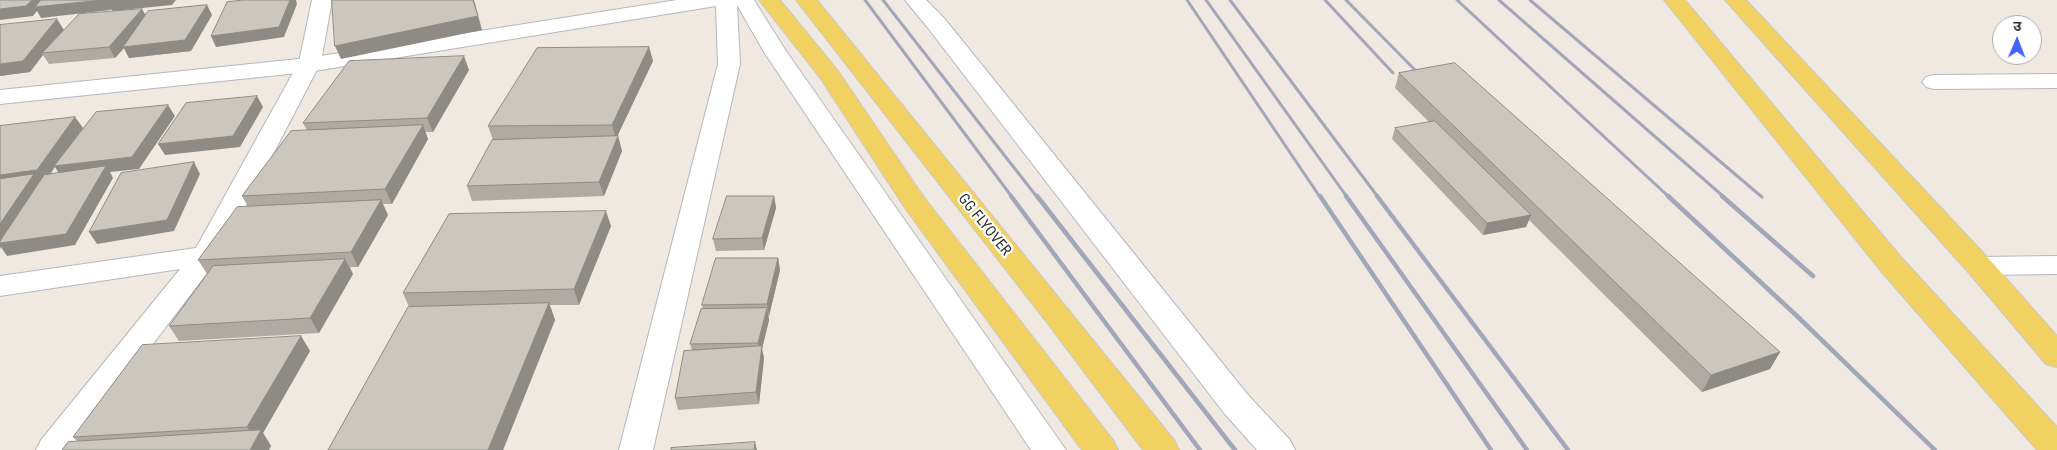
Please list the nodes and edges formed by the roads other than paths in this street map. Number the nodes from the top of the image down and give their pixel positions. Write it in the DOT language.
graph roads {
  1 [pos="322,0"];
  2 [pos="716,0"];
  3 [pos="726,0"];
  4 [pos="744,0"];
  5 [pos="769,0"];
  6 [pos="806,0"];
  7 [pos="916,0"];
  8 [pos="1674,0"];
  9 [pos="1736,0"];
  10 [pos="308,65"];
  11 [pos="2057,80"];
  12 [pos="1934,82"];
  13 [pos="0,97"];
  14 [pos="206,256"];
  15 [pos="2057,265"];
  16 [pos="1979,266"];
  17 [pos="0,286"];
  18 [pos="2057,356"];
  19 [pos="53,450"];
  20 [pos="636,450"];
  21 [pos="1049,450"];
  22 [pos="1101,450"];
  23 [pos="1162,450"];
  24 [pos="1278,450"];
  25 [pos="2057,450"];
  1 -- 10 [label="street"];
  2 -- 10 [label="street"];
  3 -- 20 [label="street"];
  4 -- 21 [label="street"];
  5 -- 22 [label="main road"];
  6 -- 23 [label="main road, GG FLYOVER"];
  7 -- 24 [label="street"];
  8 -- 25 [label="main road"];
  9 -- 16 [label="main road"];
  10 -- 13 [label="street"];
  10 -- 14 [label="street"];
  11 -- 12 [label="street"];
  14 -- 17 [label="street"];
  14 -- 19 [label="street"];
  15 -- 16 [label="street"];
  16 -- 18 [label="main road"];
}
